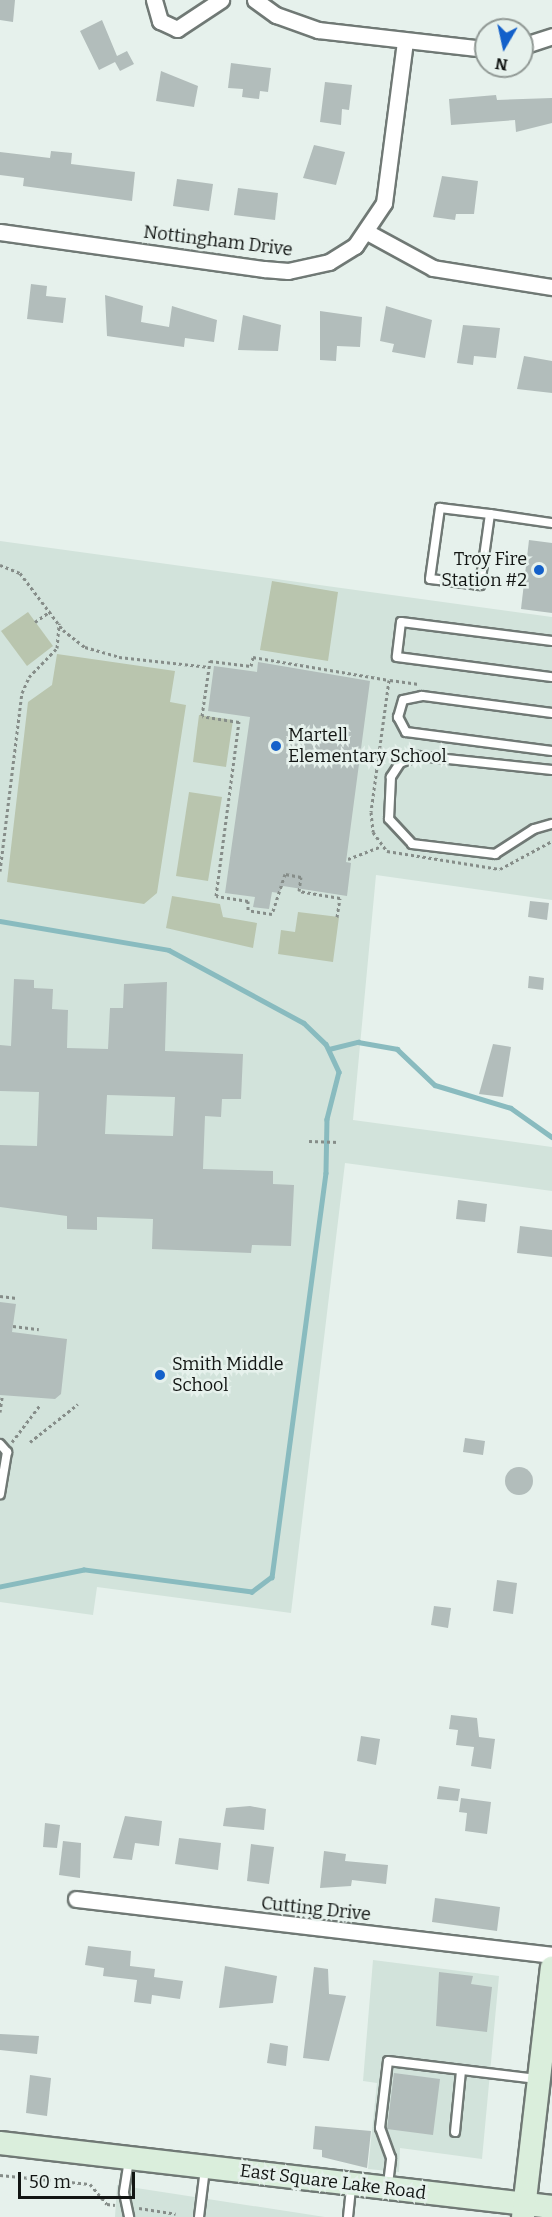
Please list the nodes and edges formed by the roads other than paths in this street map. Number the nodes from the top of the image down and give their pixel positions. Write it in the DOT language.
graph roads {
  1 [pos="154,0"];
  2 [pos="221,0"];
  3 [pos="255,0"];
  4 [pos="552,36"];
  5 [pos="405,41"];
  6 [pos="534,42"];
  7 [pos="474,48"];
  8 [pos="0,232"];
  9 [pos="367,232"];
  10 [pos="552,287"];
  11 [pos="490,514"];
  12 [pos="552,522"];
  13 [pos="552,641"];
  14 [pos="552,677"];
  15 [pos="552,713"];
  16 [pos="552,751"];
  17 [pos="552,770"];
  18 [pos="552,825"];
  19 [pos="3,1445"];
  20 [pos="0,1494"];
  21 [pos="76,1899"];
  22 [pos="552,1955"];
  23 [pos="552,1968"];
  24 [pos="461,2072"];
  25 [pos="538,2079"];
  26 [pos="455,2132"];
  27 [pos="0,2143"];
  28 [pos="129,2158"];
  29 [pos="205,2168"];
  30 [pos="351,2185"];
  31 [pos="387,2189"];
  32 [pos="552,2207"];
  33 [pos="523,2210"];
  34 [pos="129,2217"];
  35 [pos="199,2217"];
  36 [pos="348,2217"];
  1 -- 2 [label="street"];
  3 -- 5 [label="street"];
  4 -- 6 [label="street"];
  5 -- 7 [label="street"];
  5 -- 9 [label="street, Nottingham Drive"];
  8 -- 9 [label="street, Nottingham Drive"];
  9 -- 10 [label="street"];
  11 -- 11 [label="lane"];
  11 -- 12 [label="lane"];
  13 -- 14 [label="lane"];
  15 -- 16 [label="lane"];
  17 -- 18 [label="lane"];
  19 -- 20 [label="lane"];
  21 -- 22 [label="street, Cutting Drive"];
  23 -- 25 [label="main road"];
  24 -- 25 [label="lane"];
  24 -- 26 [label="lane"];
  24 -- 31 [label="lane"];
  25 -- 33 [label="main road"];
  27 -- 28 [label="main road, East Square Lake Road"];
  28 -- 29 [label="main road, East Square Lake Road"];
  28 -- 34 [label="lane"];
  29 -- 30 [label="main road, East Square Lake Road"];
  29 -- 35 [label="lane"];
  30 -- 31 [label="main road, East Square Lake Road"];
  30 -- 36 [label="lane"];
  31 -- 33 [label="main road, East Square Lake Road"];
  32 -- 33 [label="main road, East Square Lake Road"];
}
